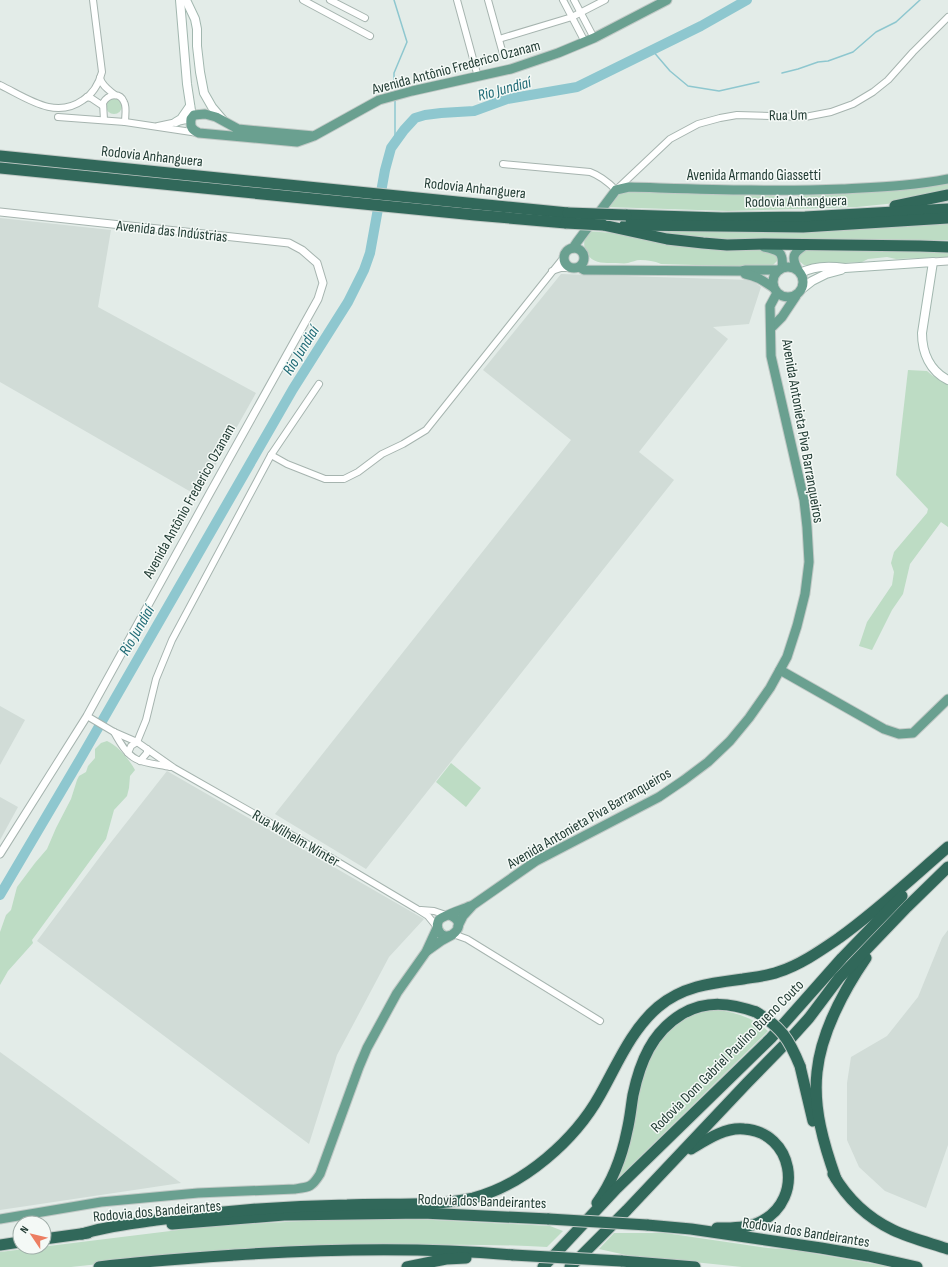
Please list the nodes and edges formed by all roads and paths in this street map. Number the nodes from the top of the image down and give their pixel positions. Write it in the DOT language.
graph roads {
  1 [pos="93,0"];
  2 [pos="180,0"];
  3 [pos="186,0"];
  4 [pos="303,0"];
  5 [pos="330,0"];
  6 [pos="457,0"];
  7 [pos="563,0"];
  8 [pos="574,0"];
  9 [pos="605,0"];
  10 [pos="667,0"];
  11 [pos="490,1"];
  12 [pos="581,13"];
  13 [pos="358,15"];
  14 [pos="948,16"];
  15 [pos="572,17"];
  16 [pos="365,18"];
  17 [pos="352,26"];
  18 [pos="182,28"];
  19 [pos="197,29"];
  20 [pos="370,36"];
  21 [pos="594,38"];
  22 [pos="499,39"];
  23 [pos="585,42"];
  24 [pos="504,54"];
  25 [pos="478,77"];
  26 [pos="100,78"];
  27 [pos="0,85"];
  28 [pos="115,95"];
  29 [pos="87,98"];
  30 [pos="103,106"];
  31 [pos="190,106"];
  32 [pos="58,117"];
  33 [pos="192,118"];
  34 [pos="104,120"];
  35 [pos="125,122"];
  36 [pos="176,122"];
  37 [pos="225,122"];
  38 [pos="154,127"];
  39 [pos="199,133"];
  40 [pos="218,135"];
  41 [pos="259,135"];
  42 [pos="0,156"];
  43 [pos="503,164"];
  44 [pos="0,168"];
  45 [pos="948,179"];
  46 [pos="616,190"];
  47 [pos="948,194"];
  48 [pos="353,197"];
  49 [pos="948,209"];
  50 [pos="0,212"];
  51 [pos="831,216"];
  52 [pos="567,218"];
  53 [pos="948,218"];
  54 [pos="603,225"];
  55 [pos="807,244"];
  56 [pos="751,245"];
  57 [pos="948,246"];
  58 [pos="580,253"];
  59 [pos="564,257"];
  60 [pos="948,261"];
  61 [pos="933,262"];
  62 [pos="575,268"];
  63 [pos="845,268"];
  64 [pos="604,269"];
  65 [pos="780,269"];
  66 [pos="552,271"];
  67 [pos="741,272"];
  68 [pos="800,272"];
  69 [pos="323,283"];
  70 [pos="803,288"];
  71 [pos="775,290"];
  72 [pos="796,296"];
  73 [pos="771,328"];
  74 [pos="948,380"];
  75 [pos="319,384"];
  76 [pos="271,455"];
  77 [pos="780,670"];
  78 [pos="948,699"];
  79 [pos="90,718"];
  80 [pos="112,731"];
  81 [pos="137,742"];
  82 [pos="147,749"];
  83 [pos="128,753"];
  84 [pos="140,761"];
  85 [pos="174,768"];
  86 [pos="948,848"];
  87 [pos="0,854"];
  88 [pos="948,867"];
  89 [pos="473,905"];
  90 [pos="907,907"];
  91 [pos="417,909"];
  92 [pos="448,915"];
  93 [pos="437,927"];
  94 [pos="455,931"];
  95 [pos="426,952"];
  96 [pos="600,1021"];
  97 [pos="678,1157"];
  98 [pos="836,1179"];
  99 [pos="0,1219"];
  100 [pos="692,1229"];
  101 [pos="82,1234"];
  102 [pos="52,1238"];
  103 [pos="571,1238"];
  104 [pos="12,1243"];
  105 [pos="0,1245"];
  106 [pos="590,1246"];
  107 [pos="948,1249"];
  108 [pos="508,1254"];
  109 [pos="100,1267"];
  110 [pos="407,1267"];
  111 [pos="543,1267"];
  112 [pos="570,1267"];
  113 [pos="577,1267"];
  114 [pos="695,1267"];
  115 [pos="917,1267"];
  1 -- 26 [label="street"];
  2 -- 18 [label="main road"];
  3 -- 19 [label="main road"];
  4 -- 17 [label="street"];
  5 -- 13 [label="street"];
  6 -- 25 [label="street"];
  7 -- 15 [label="street"];
  8 -- 12 [label="street"];
  9 -- 12 [label="street"];
  10 -- 21 [label="main road, Avenida Antônio Frederico Ozanam"];
  11 -- 22 [label="street"];
  12 -- 15 [label="street"];
  12 -- 21 [label="street"];
  13 -- 16 [label="street"];
  13 -- 17 [label="street"];
  14 -- 46 [label="street, Rua Um"];
  15 -- 22 [label="street"];
  15 -- 23 [label="street"];
  17 -- 20 [label="street"];
  18 -- 19 [label="main road"];
  18 -- 31 [label="main road"];
  19 -- 37 [label="main road"];
  21 -- 23 [label="main road, Avenida Antônio Frederico Ozanam"];
  22 -- 24 [label="street"];
  23 -- 25 [label="main road, Avenida Antônio Frederico Ozanam"];
  25 -- 41 [label="main road, Avenida Antônio Frederico Ozanam"];
  26 -- 28 [label="street"];
  26 -- 29 [label="street"];
  27 -- 29 [label="street"];
  28 -- 30 [label="street"];
  28 -- 35 [label="street"];
  29 -- 30 [label="street"];
  30 -- 34 [label="street"];
  31 -- 33 [label="main road"];
  31 -- 36 [label="main road"];
  32 -- 34 [label="street"];
  33 -- 36 [label="street"];
  33 -- 37 [label="main road"];
  33 -- 39 [label="main road"];
  34 -- 35 [label="street"];
  35 -- 38 [label="street"];
  36 -- 38 [label="street"];
  37 -- 40 [label="main road"];
  37 -- 41 [label="main road"];
  38 -- 39 [label="street"];
  39 -- 40 [label="main road"];
  40 -- 41 [label="main road"];
  42 -- 48 [label="highway, Rodovia Anhanguera"];
  43 -- 46 [label="street"];
  44 -- 48 [label="highway, Rodovia Anhanguera"];
  45 -- 46 [label="main road, Avenida Armando Giassetti"];
  46 -- 58 [label="main road"];
  47 -- 51 [label="highway"];
  48 -- 52 [label="highway, Rodovia Anhanguera"];
  48 -- 52 [label="highway, Rodovia Anhanguera"];
  49 -- 51 [label="highway, Rodovia Anhanguera"];
  50 -- 69 [label="street, Avenida das Indústrias"];
  51 -- 52 [label="highway, Rodovia Anhanguera, bridge"];
  52 -- 54 [label="highway, Rodovia Anhanguera, bridge"];
  53 -- 54 [label="highway, Rodovia Anhanguera"];
  54 -- 56 [label="highway"];
  55 -- 56 [label="highway"];
  55 -- 57 [label="highway"];
  55 -- 68 [label="main road"];
  56 -- 65 [label="main road"];
  58 -- 59 [label="main road"];
  58 -- 62 [label="main road"];
  58 -- 64 [label="main road"];
  59 -- 62 [label="main road"];
  59 -- 66 [label="street"];
  60 -- 61 [label="street"];
  61 -- 63 [label="main road"];
  61 -- 74 [label="main road"];
  62 -- 64 [label="main road"];
  62 -- 66 [label="street"];
  63 -- 68 [label="main road"];
  63 -- 70 [label="main road"];
  64 -- 67 [label="main road"];
  65 -- 67 [label="main road"];
  65 -- 68 [label="main road"];
  65 -- 71 [label="main road"];
  66 -- 76 [label="street"];
  67 -- 71 [label="main road"];
  68 -- 70 [label="main road"];
  69 -- 79 [label="street, Avenida Antônio Frederico Ozanam"];
  70 -- 72 [label="main road"];
  71 -- 72 [label="main road"];
  71 -- 73 [label="main road, Avenida Antonieta Piva Barranqueiros"];
  72 -- 73 [label="main road, Avenida Antonieta Piva Barranqueiros"];
  73 -- 77 [label="main road, Avenida Antonieta Piva Barranqueiros"];
  75 -- 76 [label="street"];
  76 -- 81 [label="street"];
  77 -- 78 [label="main road"];
  77 -- 89 [label="main road, Avenida Antonieta Piva Barranqueiros"];
  79 -- 80 [label="street"];
  79 -- 87 [label="street, Avenida Antônio Frederico Ozanam"];
  80 -- 81 [label="street"];
  80 -- 83 [label="street"];
  81 -- 82 [label="street"];
  81 -- 83 [label="street"];
  82 -- 84 [label="street"];
  82 -- 85 [label="street"];
  83 -- 84 [label="street"];
  84 -- 85 [label="street"];
  85 -- 91 [label="street, Rua Wilhelm Winter"];
  86 -- 101 [label="highway"];
  86 -- 103 [label="highway, Rodovia Dom Gabriel Paulino Bueno Couto"];
  88 -- 90 [label="highway, Rodovia Dom Gabriel Paulino Bueno Couto"];
  89 -- 92 [label="main road"];
  89 -- 94 [label="main road"];
  90 -- 97 [label="highway, Rodovia Dom Gabriel Paulino Bueno Couto"];
  90 -- 98 [label="highway"];
  91 -- 92 [label="street, Rua Wilhelm Winter"];
  91 -- 93 [label="street, Rua Wilhelm Winter"];
  92 -- 93 [label="main road"];
  92 -- 94 [label="main road"];
  93 -- 94 [label="main road"];
  93 -- 95 [label="main road"];
  94 -- 95 [label="main road"];
  94 -- 96 [label="street"];
  95 -- 99 [label="main road"];
  97 -- 100 [label="highway"];
  97 -- 106 [label="highway, Rodovia Dom Gabriel Paulino Bueno Couto"];
  98 -- 103 [label="highway, bridge"];
  98 -- 107 [label="highway"];
  100 -- 101 [label="highway, Rodovia dos Bandeirantes, bridge"];
  100 -- 115 [label="highway, Rodovia dos Bandeirantes"];
  101 -- 102 [label="highway, Rodovia dos Bandeirantes"];
  103 -- 111 [label="highway, Rodovia Dom Gabriel Paulino Bueno Couto"];
  104 -- 105 [label="highway"];
  106 -- 112 [label="highway, Rodovia Dom Gabriel Paulino Bueno Couto"];
  106 -- 113 [label="highway"];
  108 -- 109 [label="highway"];
  108 -- 110 [label="highway"];
  108 -- 114 [label="highway, bridge"];
}
